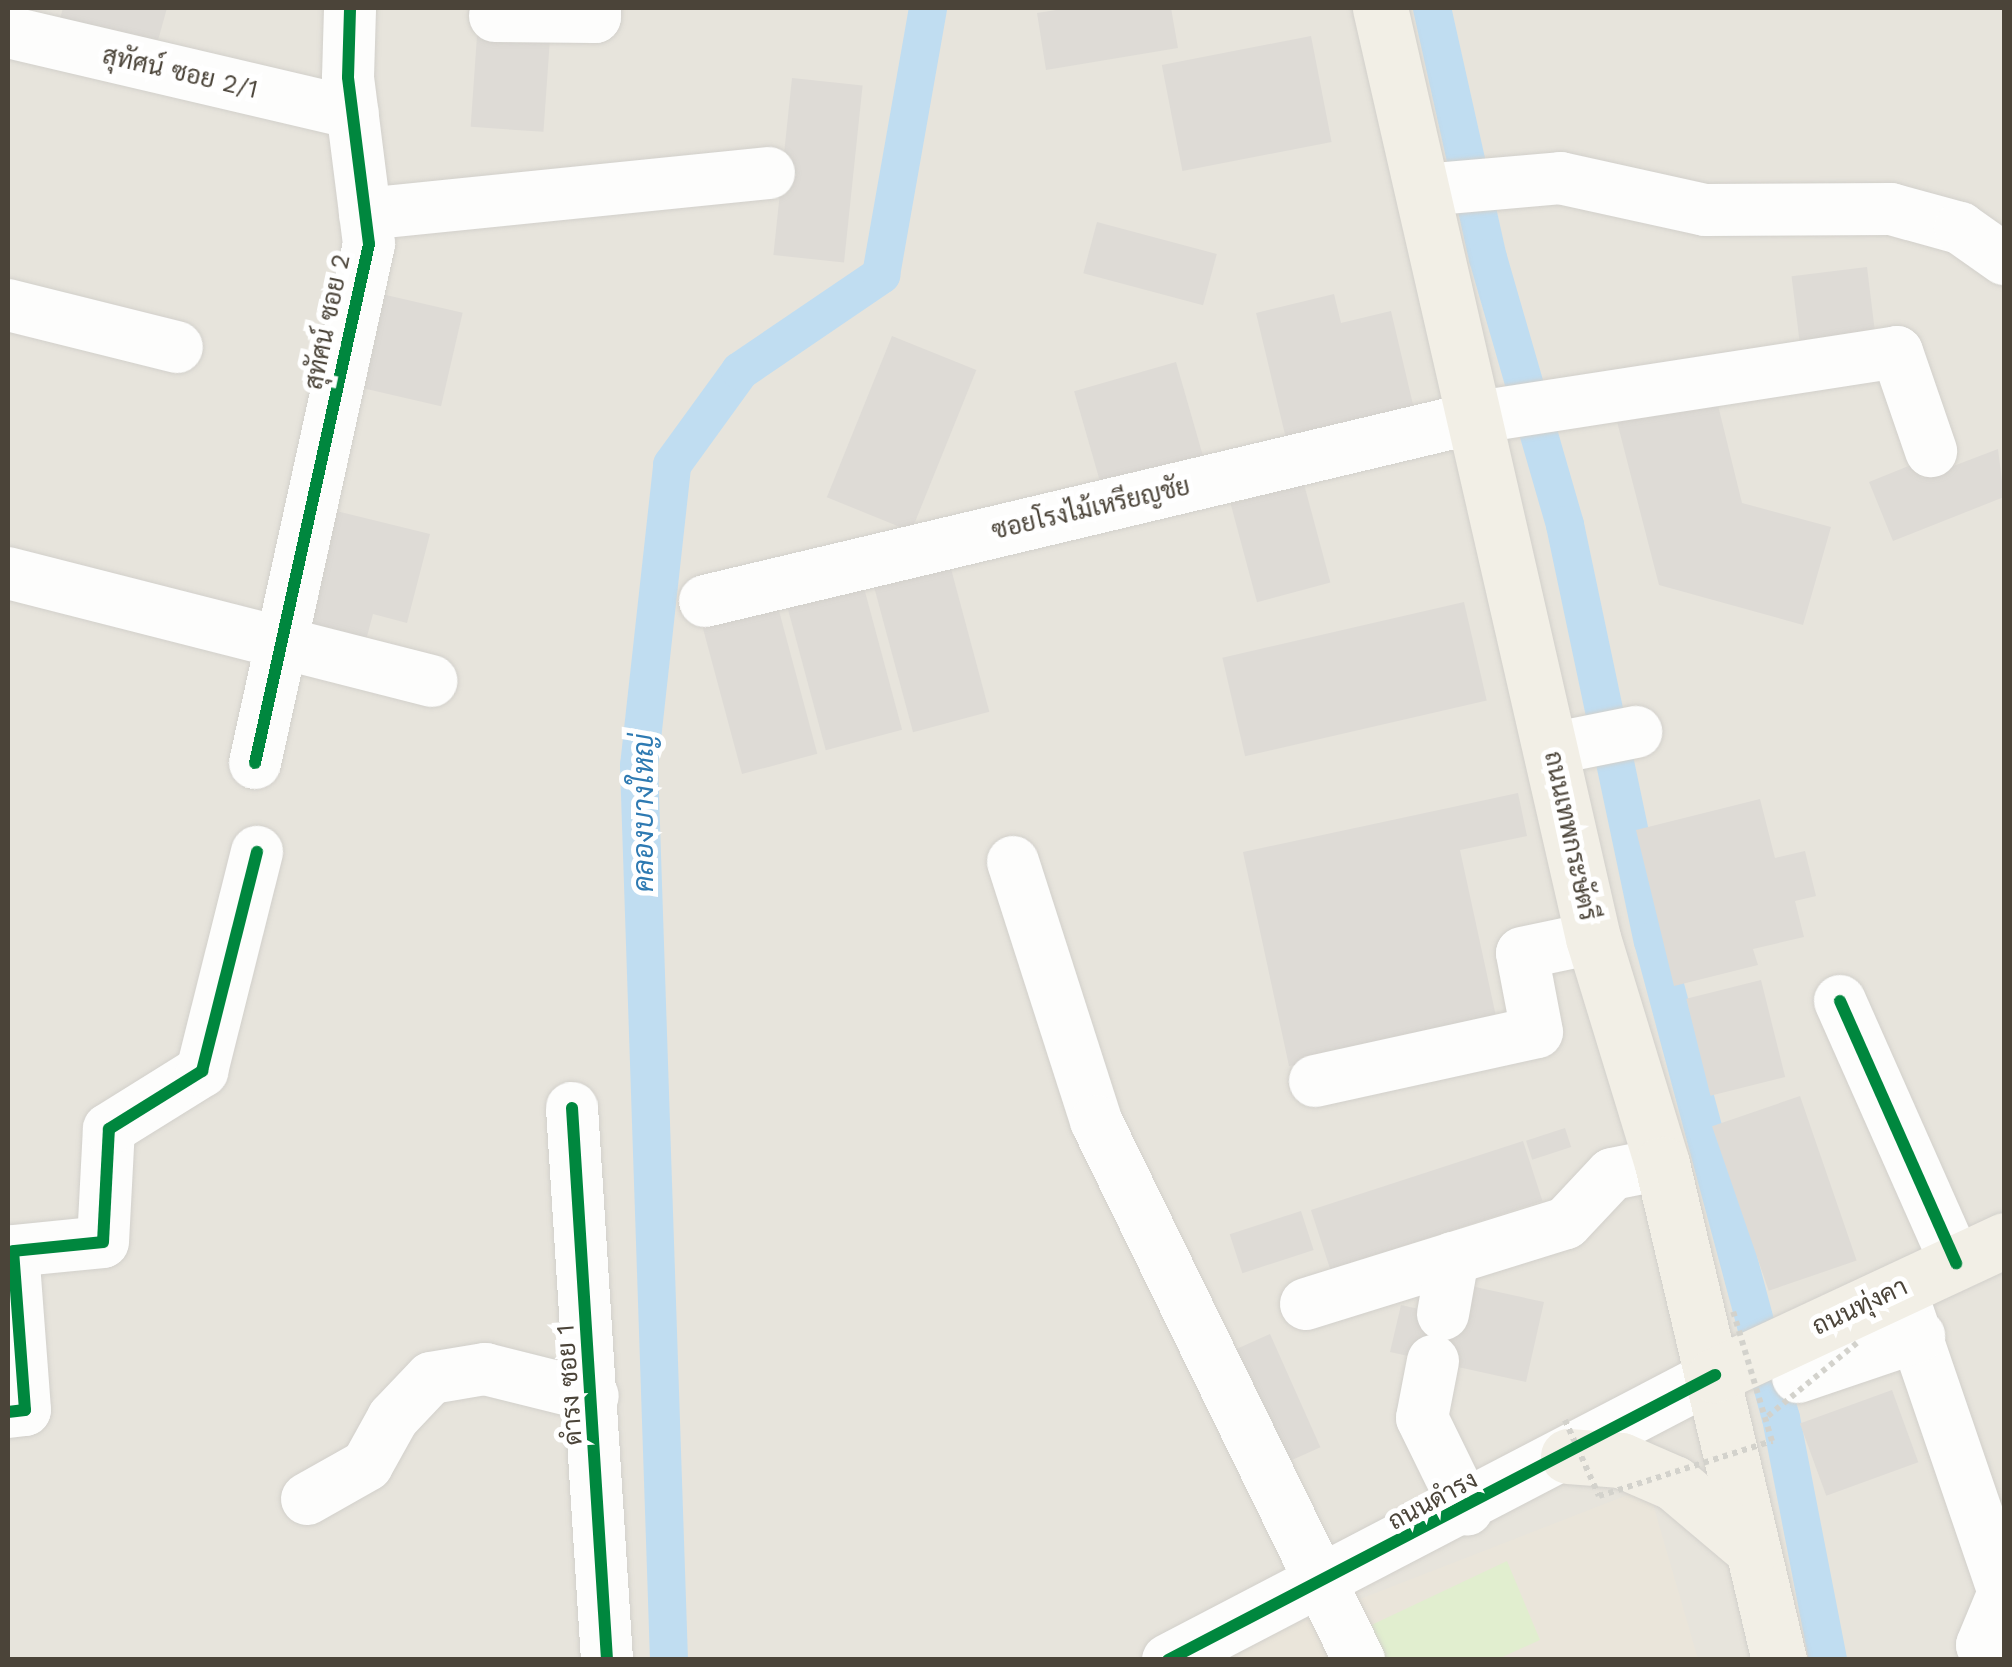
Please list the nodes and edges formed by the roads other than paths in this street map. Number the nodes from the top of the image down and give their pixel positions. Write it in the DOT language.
graph roads {
  1 [pos="350,8"];
  2 [pos="595,8"];
  3 [pos="1380,8"];
  4 [pos="495,16"];
  5 [pos="8,32"];
  6 [pos="352,113"];
  7 [pos="769,174"];
  8 [pos="1457,184"];
  9 [pos="365,214"];
  10 [pos="2004,259"];
  11 [pos="8,305"];
  12 [pos="177,347"];
  13 [pos="1512,411"];
  14 [pos="1932,451"];
  15 [pos="8,573"];
  16 [pos="705,601"];
  17 [pos="281,643"];
  18 [pos="431,682"];
  19 [pos="255,763"];
  20 [pos="257,852"];
  21 [pos="1013,862"];
  22 [pos="1592,938"];
  23 [pos="1840,1002"];
  24 [pos="1314,1082"];
  25 [pos="572,1108"];
  26 [pos="1662,1164"];
  27 [pos="2004,1240"];
  28 [pos="1453,1258"];
  29 [pos="1956,1263"];
  30 [pos="1306,1304"];
  31 [pos="1909,1312"];
  32 [pos="1760,1375"];
  33 [pos="593,1396"];
  34 [pos="8,1412"];
  35 [pos="1566,1438"];
  36 [pos="306,1499"];
  37 [pos="1467,1510"];
  38 [pos="1752,1549"];
  39 [pos="1322,1584"];
  40 [pos="2004,1592"];
  41 [pos="607,1660"];
  42 [pos="1168,1660"];
  43 [pos="1359,1660"];
  44 [pos="1779,1660"];
  45 [pos="1988,1660"];
  1 -- 6 [label="street, สุทัศน์ ซอย 2"];
  2 -- 4 [label="street"];
  3 -- 8 [label="main road, ถนนเทพกระษัตรี"];
  5 -- 6 [label="street, สุทัศน์ ซอย 2/1"];
  6 -- 9 [label="street, สุทัศน์ ซอย 2"];
  7 -- 9 [label="street"];
  8 -- 10 [label="street"];
  8 -- 13 [label="main road, ถนนเทพกระษัตรี"];
  9 -- 17 [label="street, สุทัศน์ ซอย 2"];
  11 -- 12 [label="street"];
  13 -- 14 [label="street, ซอยโรงไม้เหรียญชัย"];
  13 -- 16 [label="street, ซอยโรงไม้เหรียญชัย"];
  13 -- 22 [label="main road, ถนนเทพกระษัตรี"];
  15 -- 17 [label="street"];
  17 -- 18 [label="street"];
  17 -- 19 [label="street, สุทัศน์ ซอย 2"];
  20 -- 34 [label="street"];
  21 -- 39 [label="street"];
  22 -- 24 [label="street"];
  22 -- 26 [label="main road, ถนนเทพกระษัตรี"];
  23 -- 29 [label="street"];
  25 -- 33 [label="street, ดำรง ซอย 1"];
  26 -- 28 [label="street"];
  26 -- 32 [label="main road, ถนนเทพกระษัตรี"];
  27 -- 29 [label="main road, ถนนทุ่งคา"];
  28 -- 30 [label="street"];
  28 -- 37 [label="street"];
  29 -- 31 [label="main road, ถนนทุ่งคา"];
  31 -- 32 [label="main road, ถนนทุ่งคา"];
  31 -- 40 [label="street"];
  32 -- 35 [label="street, ถนนดำรง"];
  32 -- 38 [label="main road, ถนนเทพกระษัตรี"];
  33 -- 36 [label="street"];
  33 -- 41 [label="street, ดำรง ซอย 1"];
  35 -- 37 [label="street, ถนนดำรง"];
  35 -- 38 [label="main road"];
  37 -- 39 [label="street, ถนนดำรง"];
  38 -- 44 [label="main road, ถนนเทพกระษัตรี"];
  39 -- 42 [label="street, ถนนดำรง"];
  39 -- 43 [label="street"];
  40 -- 45 [label="street"];
}
